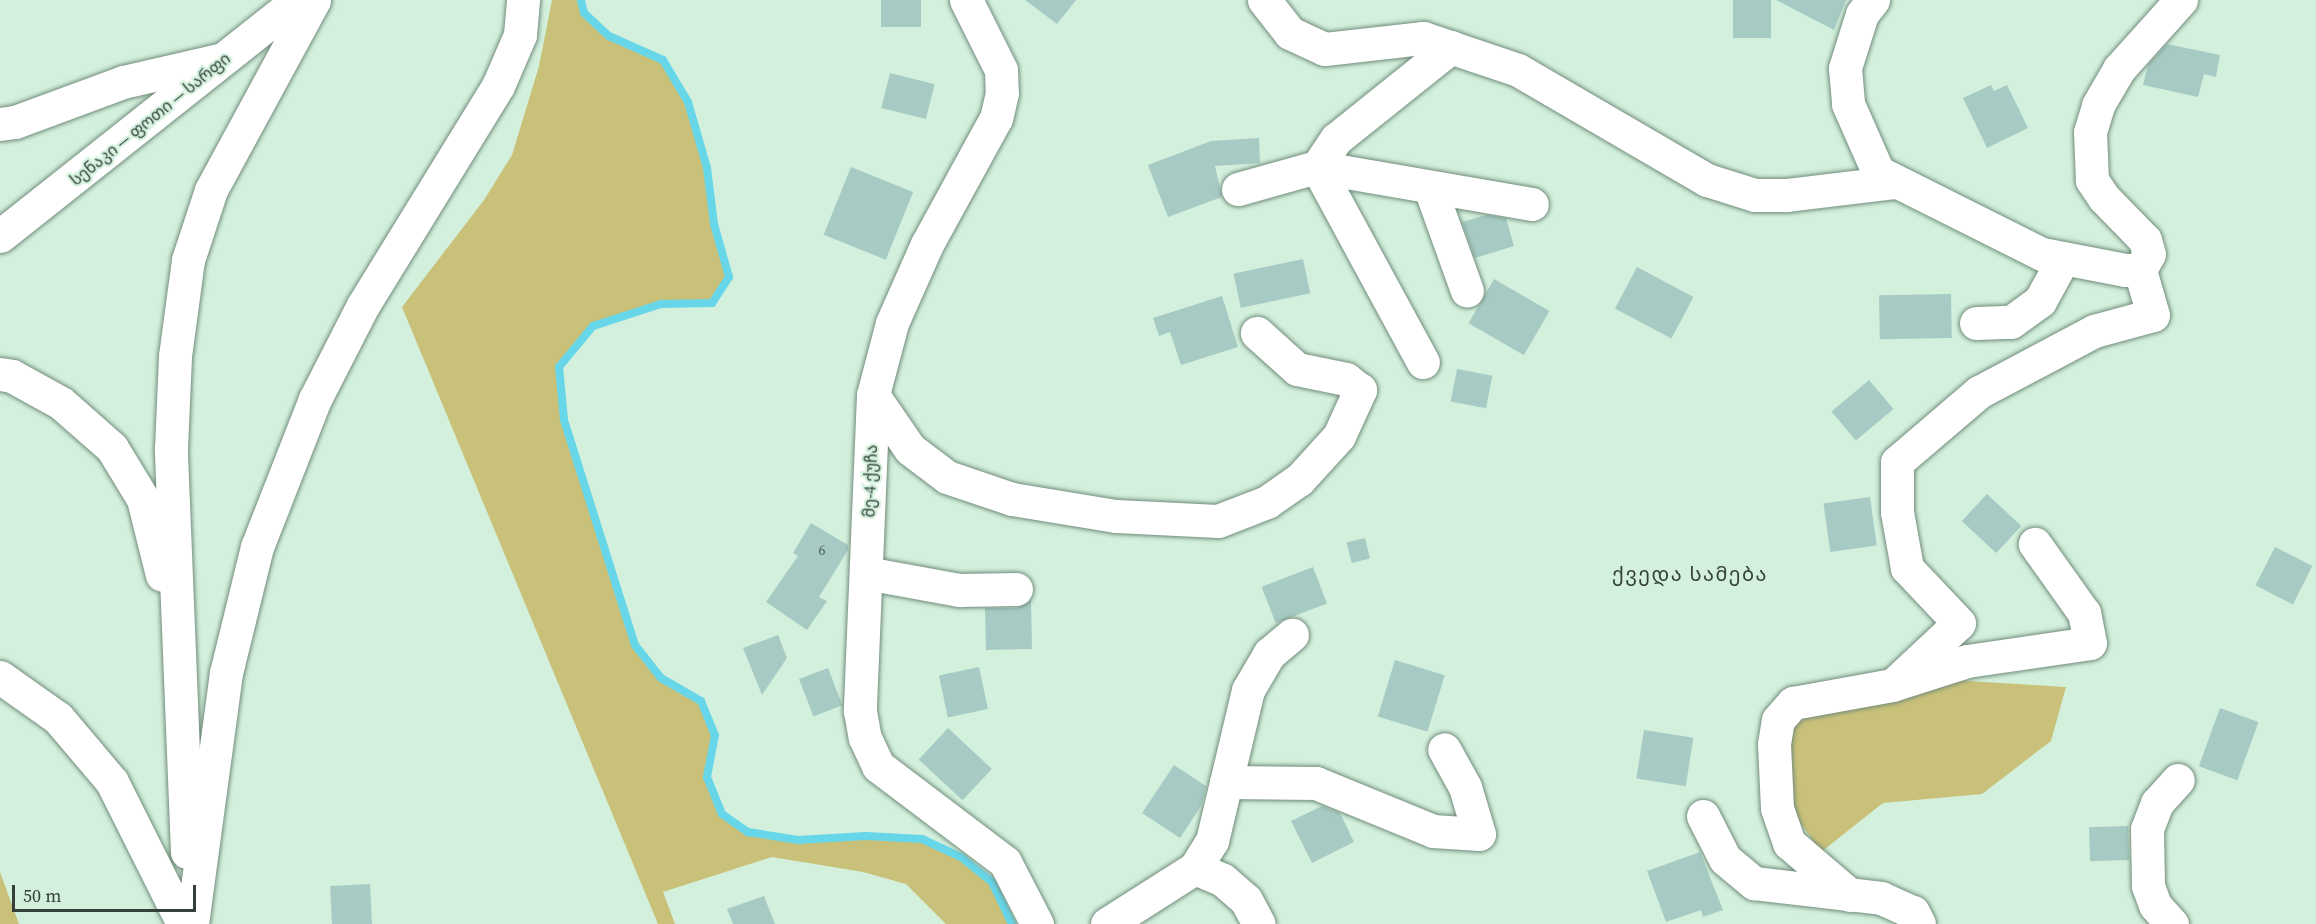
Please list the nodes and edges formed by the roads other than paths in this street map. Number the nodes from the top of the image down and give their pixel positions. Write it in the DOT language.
graph roads {
  1 [pos="298,0"];
  2 [pos="314,0"];
  3 [pos="523,0"];
  4 [pos="966,0"];
  5 [pos="1264,0"];
  6 [pos="1873,0"];
  7 [pos="2181,0"];
  8 [pos="1451,47"];
  9 [pos="226,58"];
  10 [pos="0,124"];
  11 [pos="1317,167"];
  12 [pos="1894,182"];
  13 [pos="1430,188"];
  14 [pos="1238,189"];
  15 [pos="1532,204"];
  16 [pos="0,236"];
  17 [pos="2063,259"];
  18 [pos="2140,270"];
  19 [pos="1467,291"];
  20 [pos="1976,323"];
  21 [pos="1257,333"];
  22 [pos="1424,362"];
  23 [pos="0,374"];
  24 [pos="873,395"];
  25 [pos="2036,544"];
  26 [pos="866,573"];
  27 [pos="1016,589"];
  28 [pos="1292,635"];
  29 [pos="178,643"];
  30 [pos="0,677"];
  31 [pos="1892,685"];
  32 [pos="1444,749"];
  33 [pos="2178,780"];
  34 [pos="1226,782"];
  35 [pos="1703,816"];
  36 [pos="1195,868"];
  37 [pos="1850,895"];
  38 [pos="183,924"];
  39 [pos="191,924"];
  40 [pos="1037,924"];
  41 [pos="1107,924"];
  42 [pos="1259,924"];
  43 [pos="1920,924"];
  44 [pos="2172,924"];
  1 -- 9 [label="main road, სენაკი — ფოთი — სარფი"];
  2 -- 29 [label="main road"];
  3 -- 39 [label="main road"];
  4 -- 24 [label="main road, მე-4 ქუჩა"];
  5 -- 8 [label="main road"];
  6 -- 12 [label="main road"];
  7 -- 18 [label="main road"];
  8 -- 11 [label="main road"];
  8 -- 12 [label="main road"];
  9 -- 10 [label="main road"];
  9 -- 16 [label="main road, სენაკი — ფოთი — სარფი"];
  11 -- 13 [label="main road"];
  11 -- 14 [label="main road"];
  11 -- 22 [label="main road"];
  12 -- 17 [label="main road"];
  13 -- 15 [label="main road"];
  13 -- 19 [label="main road"];
  17 -- 18 [label="main road"];
  17 -- 20 [label="main road"];
  18 -- 31 [label="main road"];
  21 -- 24 [label="main road"];
  23 -- 29 [label="main road"];
  24 -- 26 [label="main road, მე-4 ქუჩა"];
  25 -- 31 [label="main road"];
  26 -- 27 [label="main road"];
  26 -- 40 [label="main road, მე-4 ქუჩა"];
  28 -- 34 [label="main road"];
  29 -- 39 [label="main road"];
  30 -- 38 [label="main road"];
  31 -- 37 [label="main road"];
  32 -- 34 [label="main road"];
  33 -- 44 [label="main road"];
  34 -- 36 [label="main road"];
  35 -- 37 [label="main road"];
  36 -- 41 [label="main road"];
  36 -- 42 [label="main road"];
  37 -- 43 [label="main road"];
}
